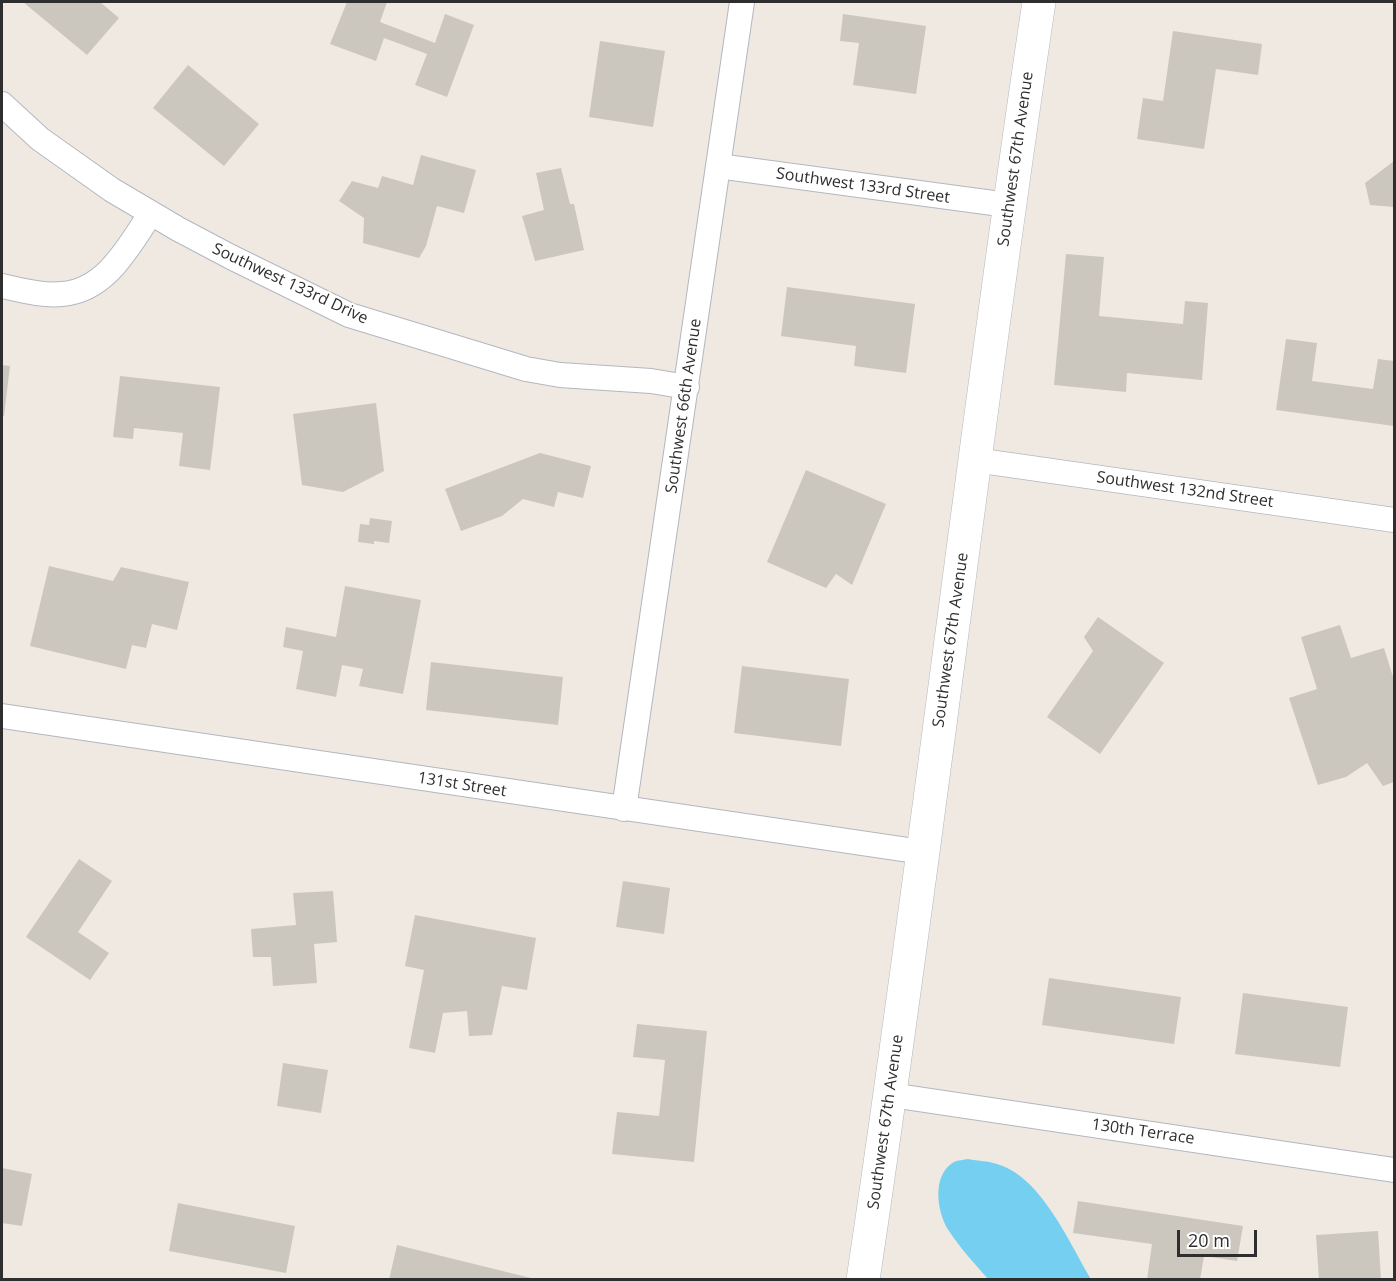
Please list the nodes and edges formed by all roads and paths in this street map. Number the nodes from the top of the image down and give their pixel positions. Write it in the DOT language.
graph roads {
  1 [pos="742,2"];
  2 [pos="1039,2"];
  3 [pos="2,104"];
  4 [pos="718,166"];
  5 [pos="1008,206"];
  6 [pos="151,213"];
  7 [pos="2,286"];
  8 [pos="687,387"];
  9 [pos="975,460"];
  10 [pos="1395,520"];
  11 [pos="2,716"];
  12 [pos="624,809"];
  13 [pos="922,852"];
  14 [pos="891,1095"];
  15 [pos="1395,1170"];
  16 [pos="863,1280"];
  1 -- 4 [label="street, Southwest 66th Avenue"];
  2 -- 5 [label="main road, Southwest 67th Avenue"];
  3 -- 6 [label="street, Southwest 133rd Drive"];
  4 -- 5 [label="street, Southwest 133rd Street"];
  4 -- 8 [label="street, Southwest 66th Avenue"];
  5 -- 9 [label="main road, Southwest 67th Avenue"];
  6 -- 7 [label="street"];
  6 -- 8 [label="street, Southwest 133rd Drive"];
  8 -- 12 [label="street, Southwest 66th Avenue"];
  9 -- 10 [label="street, Southwest 132nd Street"];
  9 -- 13 [label="main road, Southwest 67th Avenue"];
  11 -- 12 [label="street, 131st Street"];
  12 -- 13 [label="street, 131st Street"];
  13 -- 14 [label="main road, Southwest 67th Avenue"];
  14 -- 15 [label="street, 130th Terrace"];
  14 -- 16 [label="main road, Southwest 67th Avenue"];
}
